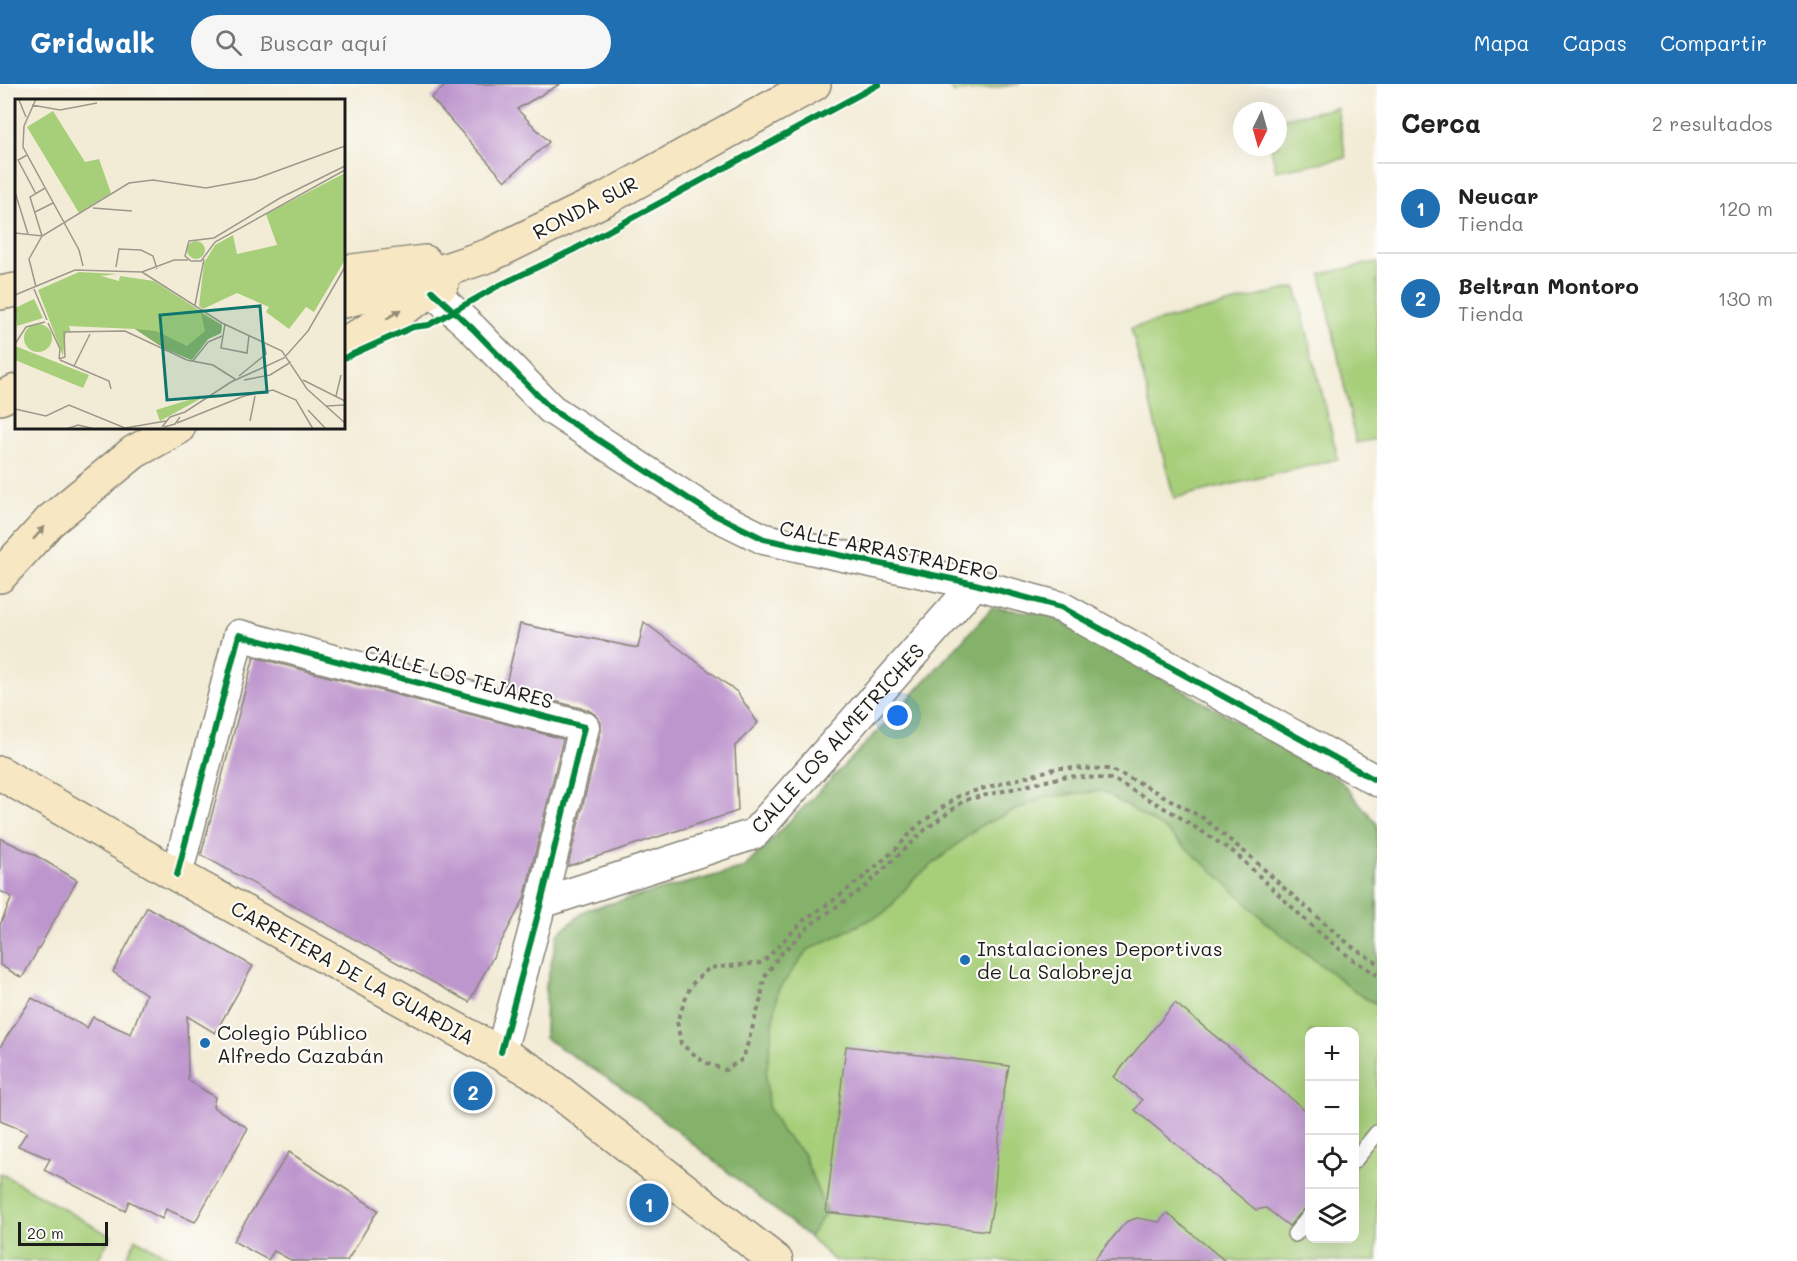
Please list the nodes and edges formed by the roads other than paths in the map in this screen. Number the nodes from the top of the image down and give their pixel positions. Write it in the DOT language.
graph roads {
  1 [pos="814,84"];
  2 [pos="490,255"];
  3 [pos="345,272"];
  4 [pos="15,290"];
  5 [pos="432,291"];
  6 [pos="0,293"];
  7 [pos="345,301"];
  8 [pos="345,342"];
  9 [pos="15,391"];
  10 [pos="0,398"];
  11 [pos="176,429"];
  12 [pos="0,576"];
  13 [pos="975,584"];
  14 [pos="0,773"];
  15 [pos="1377,782"];
  16 [pos="177,875"];
  17 [pos="541,903"];
  18 [pos="501,1052"];
  19 [pos="1377,1133"];
  20 [pos="1359,1155"];
  21 [pos="1305,1222"];
  22 [pos="1295,1234"];
  23 [pos="776,1261"];
  1 -- 2 [label="main road, RONDA SUR"];
  2 -- 3 [label="main road"];
  2 -- 5 [label="main road"];
  2 -- 7 [label="main road, RONDA SUR"];
  4 -- 6 [label="main road"];
  8 -- 5 [label="main road, one-way"];
  5 -- 13 [label="street, CALLE ARRASTRADERO"];
  9 -- 10 [label="main road"];
  12 -- 11 [label="main road, one-way"];
  13 -- 15 [label="street, CALLE ARRASTRADERO"];
  13 -- 17 [label="street, CALLE LOS ALMETRICHES"];
  14 -- 16 [label="main road, CARRETERA DE LA GUARDIA"];
  16 -- 17 [label="street, CALLE LOS TEJARES"];
  16 -- 18 [label="main road, CARRETERA DE LA GUARDIA"];
  17 -- 18 [label="street, CALLE LOS TEJARES"];
  18 -- 23 [label="main road, CARRETERA DE LA GUARDIA"];
  19 -- 20 [label="lane"];
  21 -- 22 [label="lane"];
}
